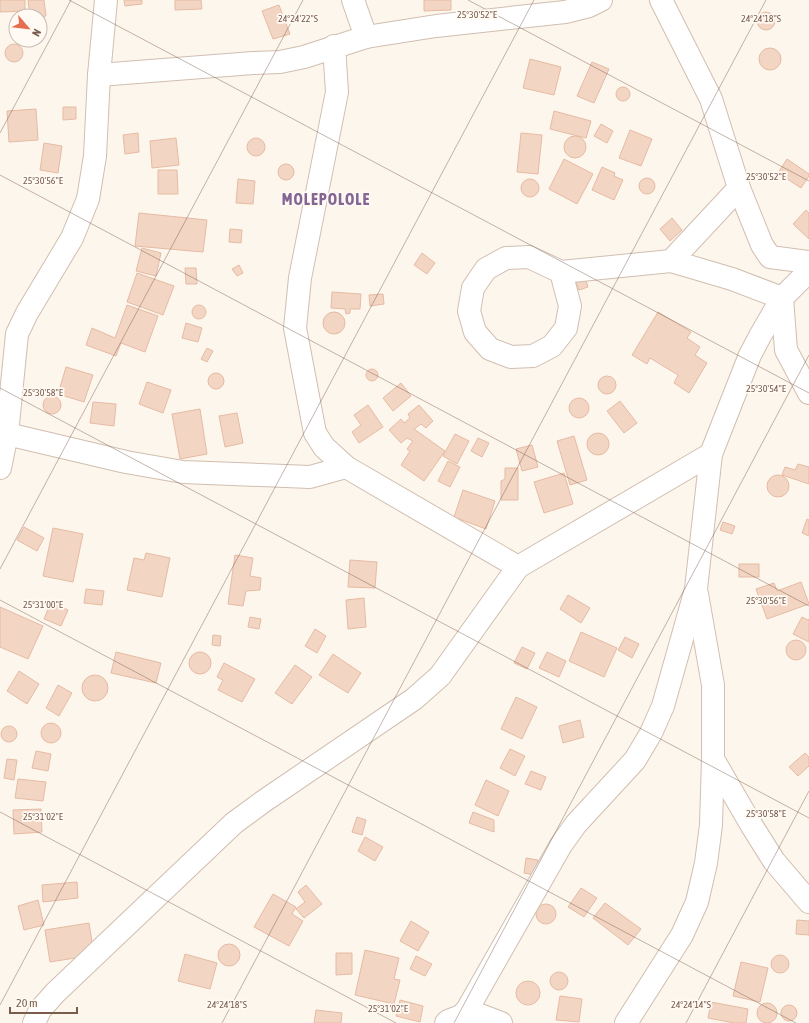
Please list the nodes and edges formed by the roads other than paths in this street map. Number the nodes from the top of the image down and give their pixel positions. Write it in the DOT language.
graph roads {
  1 [pos="106,0"];
  2 [pos="353,0"];
  3 [pos="601,0"];
  4 [pos="661,0"];
  5 [pos="366,37"];
  6 [pos="334,46"];
  7 [pos="99,75"];
  8 [pos="739,188"];
  9 [pos="671,262"];
  10 [pos="809,262"];
  11 [pos="809,271"];
  12 [pos="561,272"];
  13 [pos="782,298"];
  14 [pos="809,393"];
  15 [pos="7,434"];
  16 [pos="711,454"];
  17 [pos="346,467"];
  18 [pos="0,468"];
  19 [pos="518,567"];
  20 [pos="696,589"];
  21 [pos="714,759"];
  22 [pos="809,902"];
  23 [pos="467,1010"];
  24 [pos="34,1023"];
  25 [pos="446,1023"];
  26 [pos="501,1023"];
  27 [pos="626,1023"];
  1 -- 7 [label="street"];
  2 -- 5 [label="street"];
  3 -- 5 [label="street"];
  4 -- 8 [label="street"];
  5 -- 6 [label="street"];
  6 -- 7 [label="street"];
  6 -- 17 [label="street"];
  7 -- 15 [label="street"];
  8 -- 9 [label="street"];
  8 -- 10 [label="street"];
  9 -- 12 [label="street"];
  9 -- 13 [label="street"];
  11 -- 13 [label="street"];
  12 -- 12 [label="street"];
  13 -- 14 [label="street"];
  13 -- 16 [label="street"];
  15 -- 17 [label="street"];
  15 -- 18 [label="street"];
  16 -- 19 [label="street"];
  16 -- 20 [label="street"];
  17 -- 19 [label="street"];
  19 -- 24 [label="street"];
  20 -- 21 [label="street"];
  20 -- 23 [label="street"];
  21 -- 22 [label="street"];
  21 -- 27 [label="street"];
  23 -- 25 [label="street"];
  23 -- 26 [label="street"];
}
